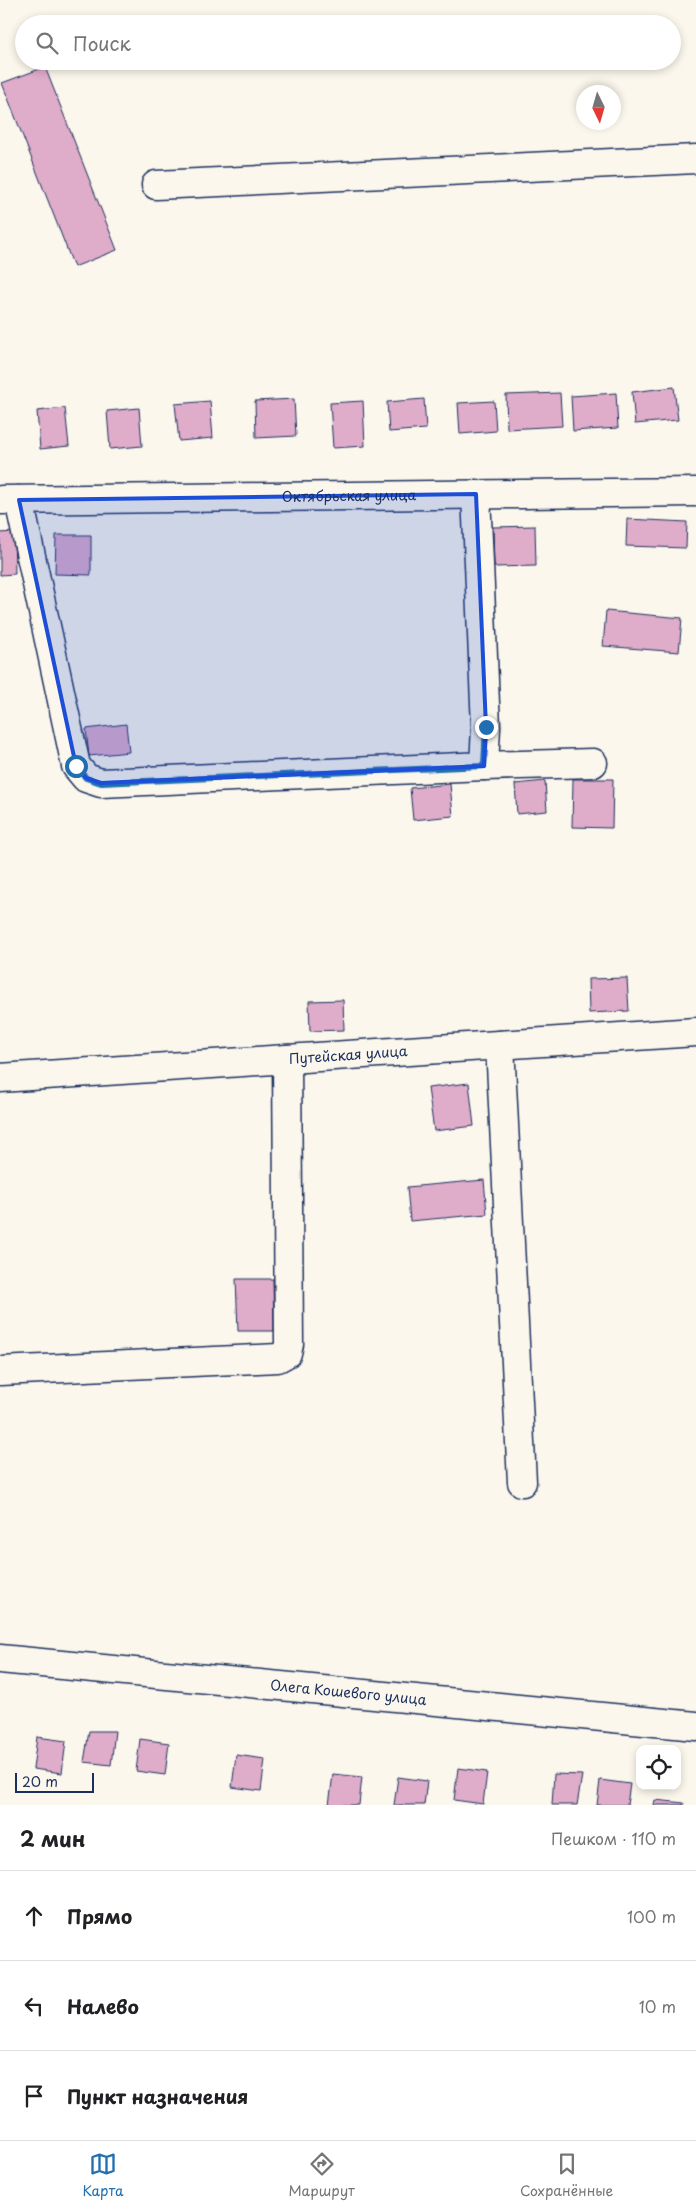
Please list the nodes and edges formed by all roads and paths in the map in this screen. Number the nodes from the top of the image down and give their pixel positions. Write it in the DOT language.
graph roads {
  1 [pos="696,159"];
  2 [pos="156,184"];
  3 [pos="696,492"];
  4 [pos="476,494"];
  5 [pos="10,500"];
  6 [pos="593,763"];
  7 [pos="484,766"];
  8 [pos="696,1032"];
  9 [pos="500,1045"];
  10 [pos="286,1059"];
  11 [pos="0,1078"];
  12 [pos="0,1371"];
  13 [pos="522,1482"];
  14 [pos="0,1659"];
  15 [pos="696,1726"];
  1 -- 2 [label="street"];
  3 -- 4 [label="street, Октябрьская улица"];
  4 -- 5 [label="street, Октябрьская улица"];
  4 -- 7 [label="street"];
  5 -- 7 [label="street"];
  6 -- 7 [label="street"];
  8 -- 9 [label="street, Путейская улица"];
  9 -- 10 [label="street, Путейская улица"];
  9 -- 13 [label="street"];
  10 -- 11 [label="street, Путейская улица"];
  10 -- 12 [label="street"];
  14 -- 15 [label="street, Олега Кошевого улица"];
}
